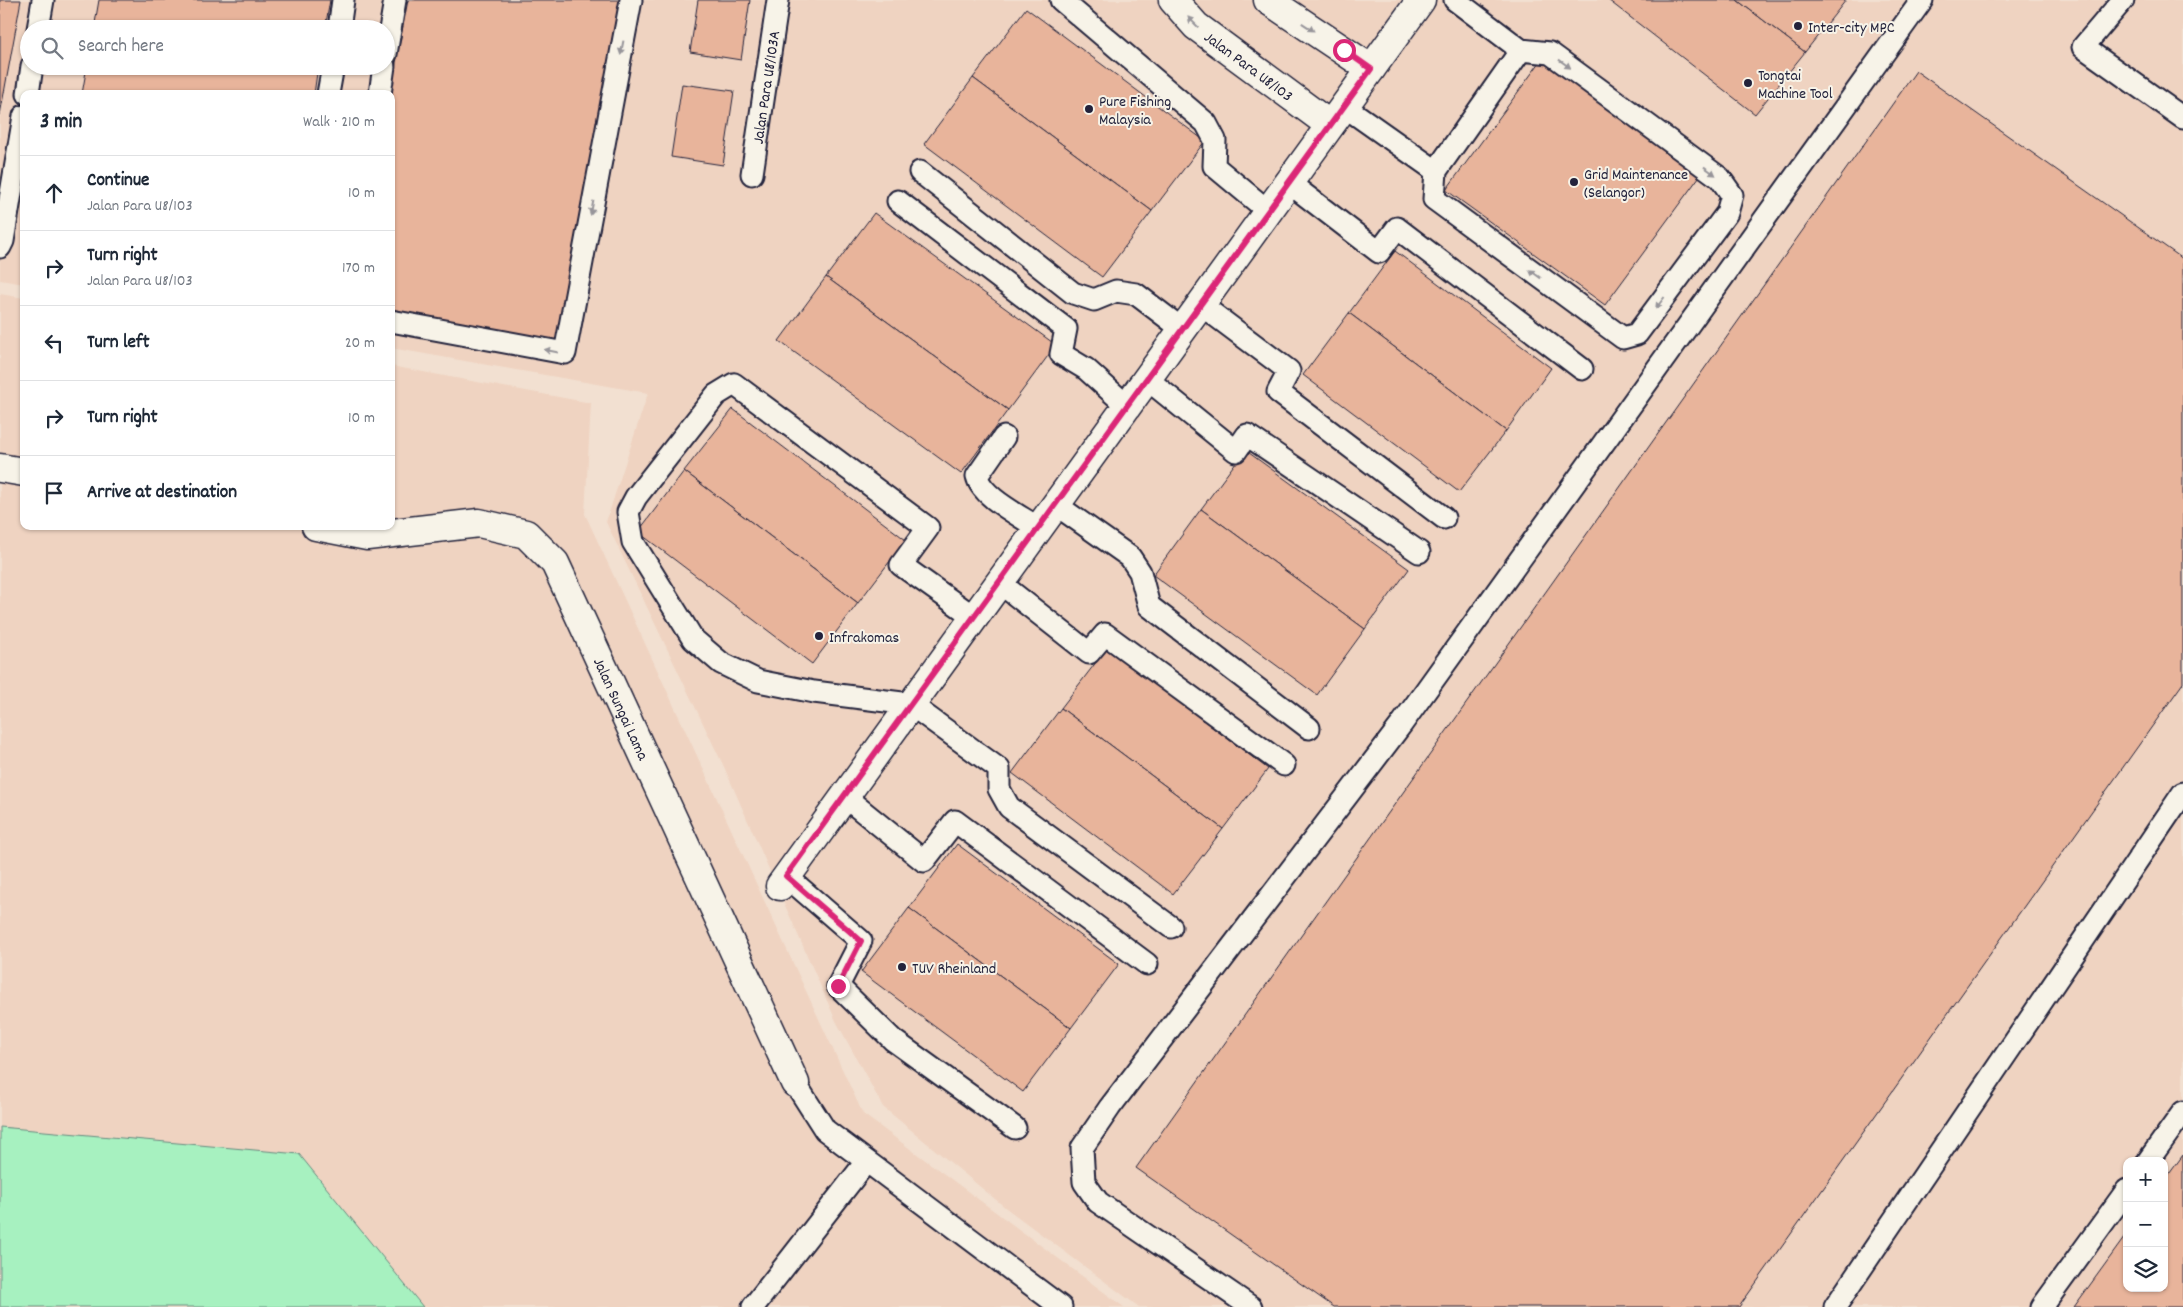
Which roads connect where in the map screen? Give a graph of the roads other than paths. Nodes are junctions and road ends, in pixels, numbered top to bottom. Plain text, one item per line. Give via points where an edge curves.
1 (43, 0) edge
2 (343, 0) edge
3 (395, 0) edge
4 (631, 0) edge
5 (778, 0) edge
6 (1062, 0) edge
7 (1173, 0) edge
8 (1268, 0) edge
9 (1421, 0) edge
10 (1455, 0) edge
11 (1922, 0) edge
12 (2123, 0) edge
13 (40, 20) edge
14 (340, 20) edge
15 (392, 20) edge
16 (1521, 50) junction
17 (1371, 69) junction
18 (31, 75) edge
19 (331, 75) edge
20 (383, 75) edge
21 (29, 90) edge
22 (329, 90) edge
23 (381, 90) edge
24 (1337, 115) junction
25 (2183, 118) edge
26 (20, 138) edge
27 (1436, 171) junction
28 (920, 172) dead end
29 (752, 174) dead end
30 (1288, 182) junction
31 (898, 201) dead end
32 (1268, 211) junction
33 (0, 247) edge
34 (1200, 304) junction
35 (395, 322) edge
36 (1182, 329) junction
37 (1582, 369) dead end
38 (1146, 379) junction
39 (1127, 406) junction
40 (1004, 437) dead end
41 (0, 468) edge
42 (20, 471) edge
43 (1055, 504) junction
44 (1444, 518) dead end
45 (1038, 528) junction
46 (336, 530) edge
47 (1419, 552) dead end
48 (1000, 583) junction
49 (974, 617) junction
50 (910, 704) junction
51 (1309, 728) dead end
52 (1284, 765) dead end
53 (2183, 793) edge
54 (845, 797) junction
55 (783, 881) joint
56 (1171, 927) dead end
57 (1147, 964) dead end
58 (796, 1083) joint
59 (2183, 1112) edge
60 (1015, 1128) dead end
61 (2151, 1157) edge
62 (866, 1162) junction
63 (2123, 1196) edge
64 (753, 1307) edge
65 (1061, 1307) edge
66 (1251, 1307) edge
67 (1835, 1307) edge
68 (2042, 1307) edge

1 - 13 lane
2 - 14 lane
3 - 15 lane
4 -> 35 lane via 565,353
5 - 29 lane, Jalan Para U8/103A
6 - 32 lane via 1206,123 1215,140 1214,166
24 -> 7 street, Jalan Para U8/103 via 1196,26
8 -> 17 street
9 - 17 street
10 - 16 lane
11 - 66 lane via 1401,725 1082,1148 1084,1182 1098,1202
12 - 25 lane via 2083,47
16 - 27 lane
16 -> 27 lane via 1550,53 1720,178 1732,195 1727,213 1637,334 1623,338 1434,199
17 - 24 street
18 - 21 lane
19 - 22 lane
20 - 23 lane
24 - 27 lane
24 - 30 street
26 - 33 lane
28 - 36 lane via 1073,292 1094,300 1116,292 1136,294
30 - 32 street
30 - 37 lane via 1379,252 1397,228
31 - 39 lane via 1066,329 1061,354 1086,369
32 - 34 street
34 - 36 street
34 - 44 lane via 1289,371 1278,392
36 - 38 street
38 - 39 street
38 - 47 lane via 1236,452 1247,435
39 - 43 street
40 - 45 lane via 977,476 979,485
41 - 42 street
43 - 45 street
43 - 51 lane via 1130,557 1140,572 1148,606
45 - 48 street
46 - 58 street, Jalan Sungai Lama via 367,536 479,523 526,534 555,564
48 - 49 street
48 - 52 lane via 1089,653 1105,634
49 - 50 street
49 - 50 lane via 901,565 928,528 734,384 716,395 636,497 628,512 633,542 692,639 721,663 758,681
50 - 54 street
50 - 56 lane via 999,769 1000,789 1009,807
53 - 67 lane
54 - 55 street
54 - 57 lane via 924,861 955,820
55 - 60 lane via 861,941 838,986 893,1040
58 - 62 lane via 824,1130
59 - 61 lane
62 - 64 lane
62 - 65 lane
63 - 68 lane

